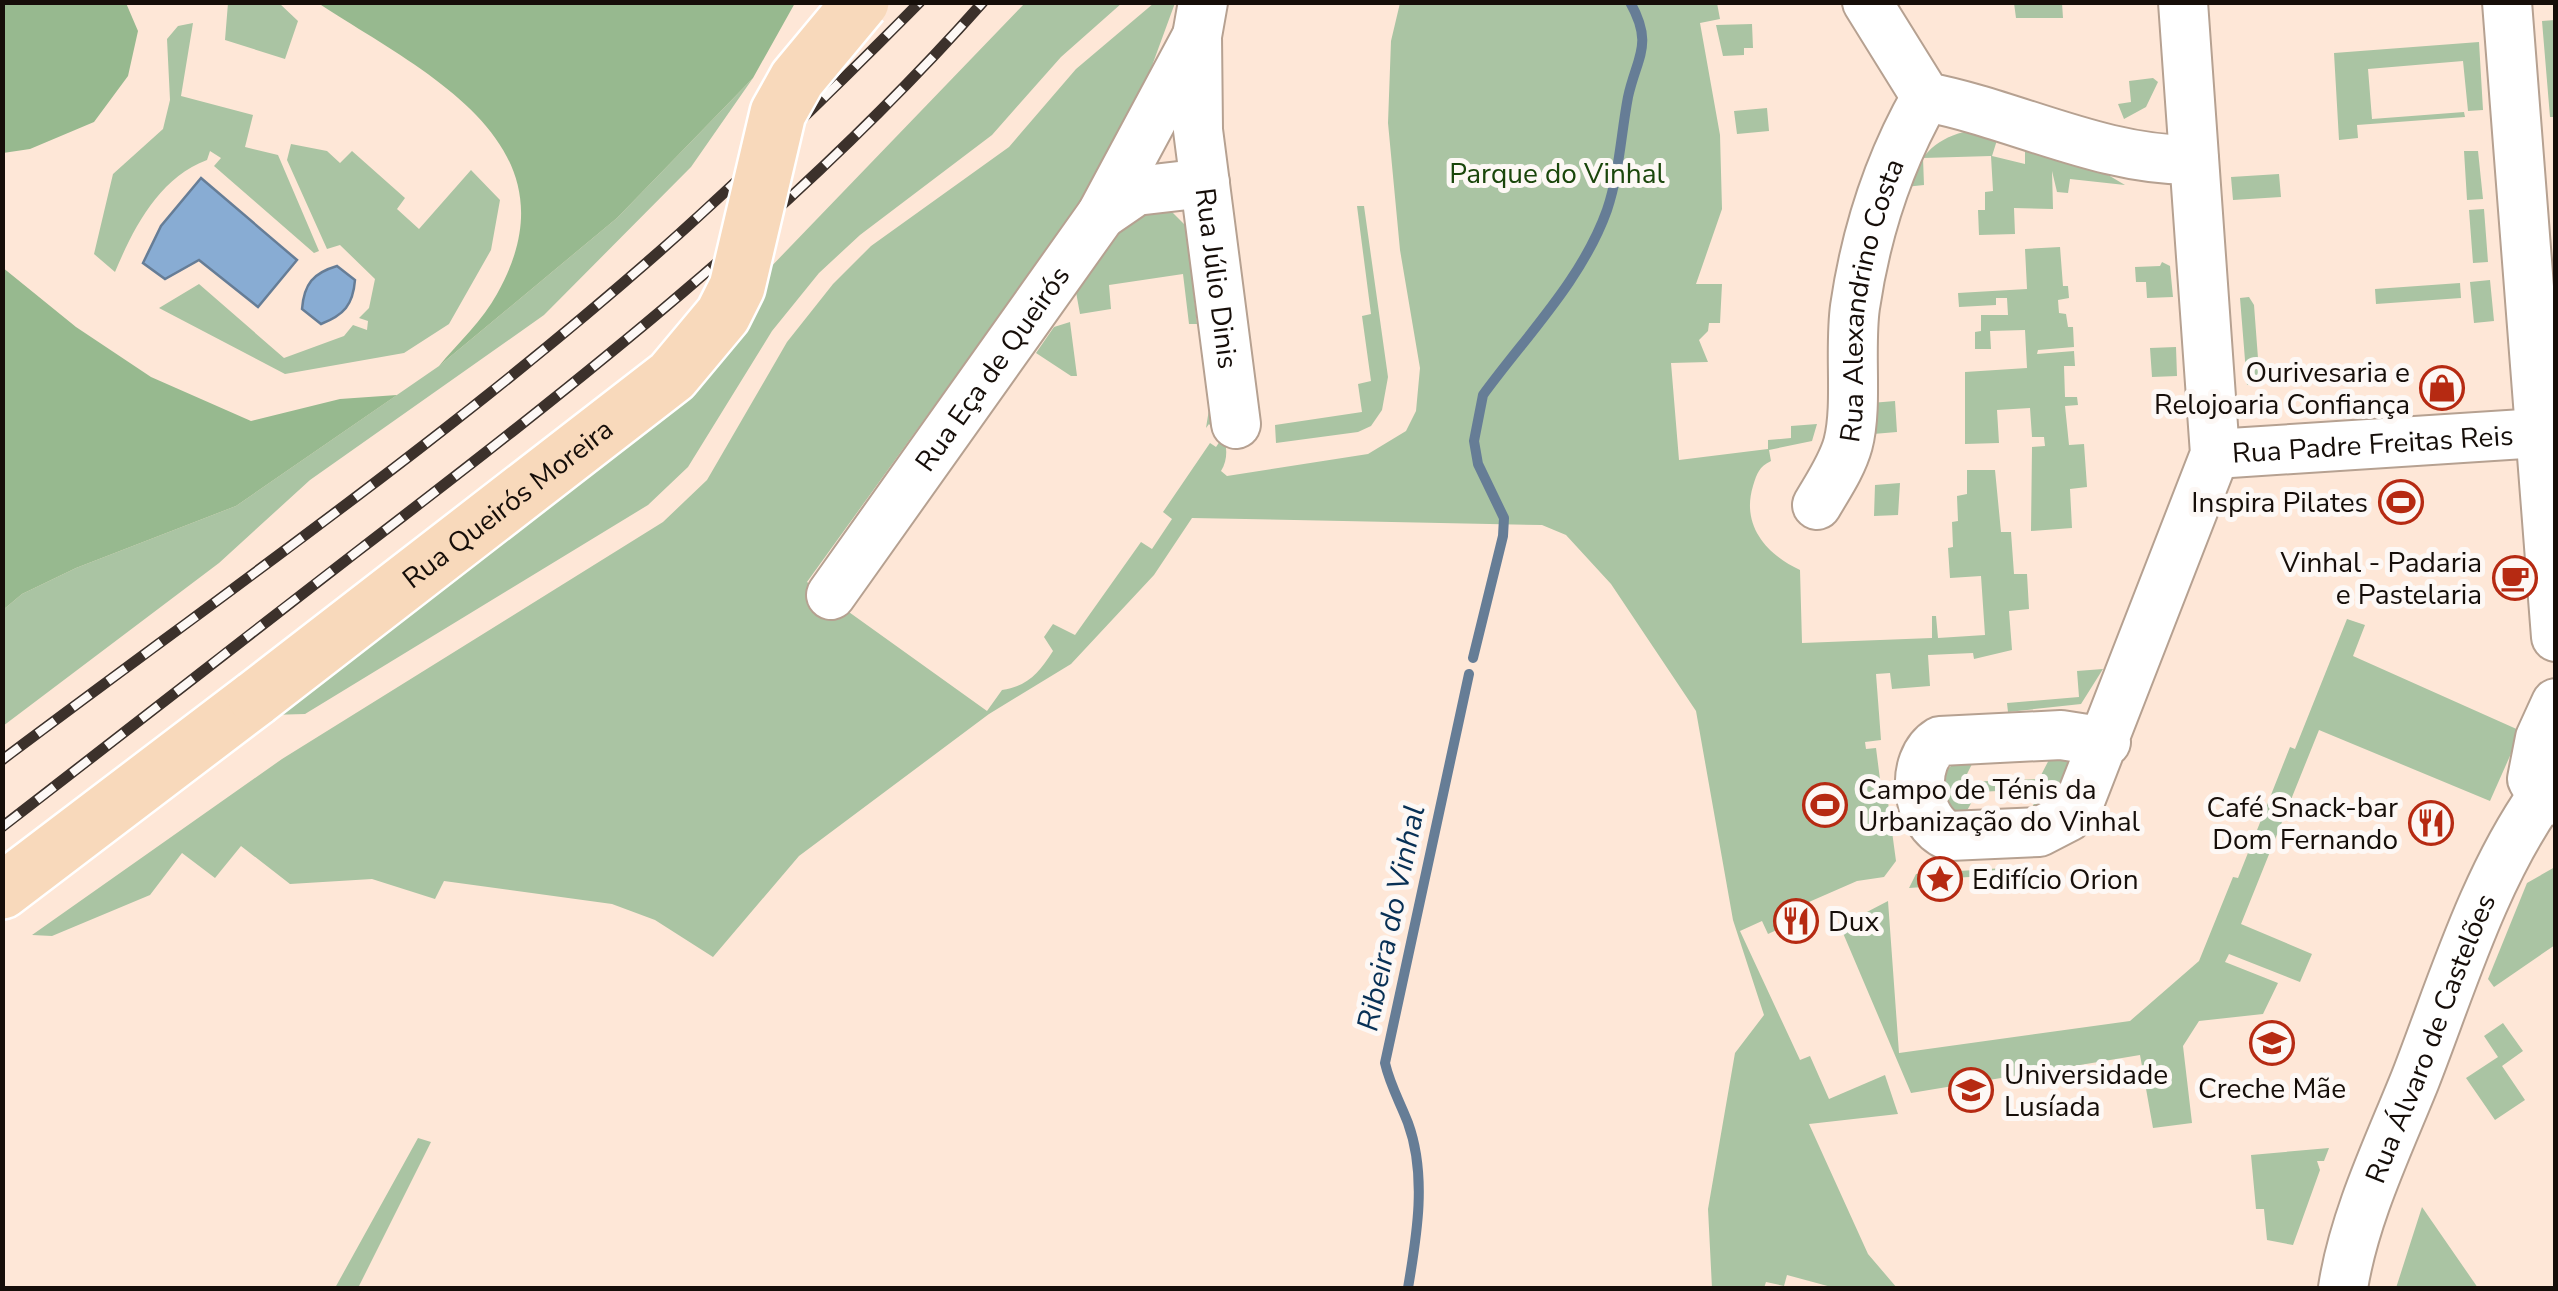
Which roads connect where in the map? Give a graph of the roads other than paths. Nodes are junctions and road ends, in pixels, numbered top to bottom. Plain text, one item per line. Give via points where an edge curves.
1 (861, 2) edge
2 (1867, 2) edge
3 (2183, 2) edge
4 (2507, 2) edge
5 (1200, 19) edge
6 (1926, 98) junction
7 (1198, 130) junction
8 (1144, 135) junction
9 (2194, 160) junction
10 (1204, 182) junction
11 (1102, 215) junction
12 (1236, 424) dead end
13 (2539, 433) junction
14 (2215, 454) junction
15 (1816, 506) dead end
16 (831, 595) dead end
17 (2556, 637) edge
18 (2556, 702) edge
19 (2106, 742) dead end
20 (2549, 799) edge
21 (2, 891) edge
22 (2344, 1288) edge

1 - 21 main road, Rua Queirós Moreira, bridge via 796,79 778,114 737,287 700,348
2 - 6 street
3 - 9 street
4 - 13 street
5 - 7 street, Rua Eça de Queirós
5 - 8 street, Rua Eça de Queirós
6 - 9 street via 2147,158
6 - 15 street, Rua Alexandrino Costa via 1880,196 1854,322 1849,440
7 - 8 street
7 - 10 street, Rua Eça de Queirós
8 - 11 street, Rua Eça de Queirós
9 - 14 street
10 - 11 street, Rua Júlio Dinis via 1136,191
10 - 12 street, Rua Júlio Dinis
11 - 16 street, Rua Eça de Queirós
13 - 14 street, Rua Padre Freitas Reis
13 - 17 street
14 - 19 street, Rua Padre Freitas Reis
18 - 20 street via 2533,762 2532,779
20 - 22 street, Rua Álvaro de Castelões via 2505,859 2472,932 2362,1217

